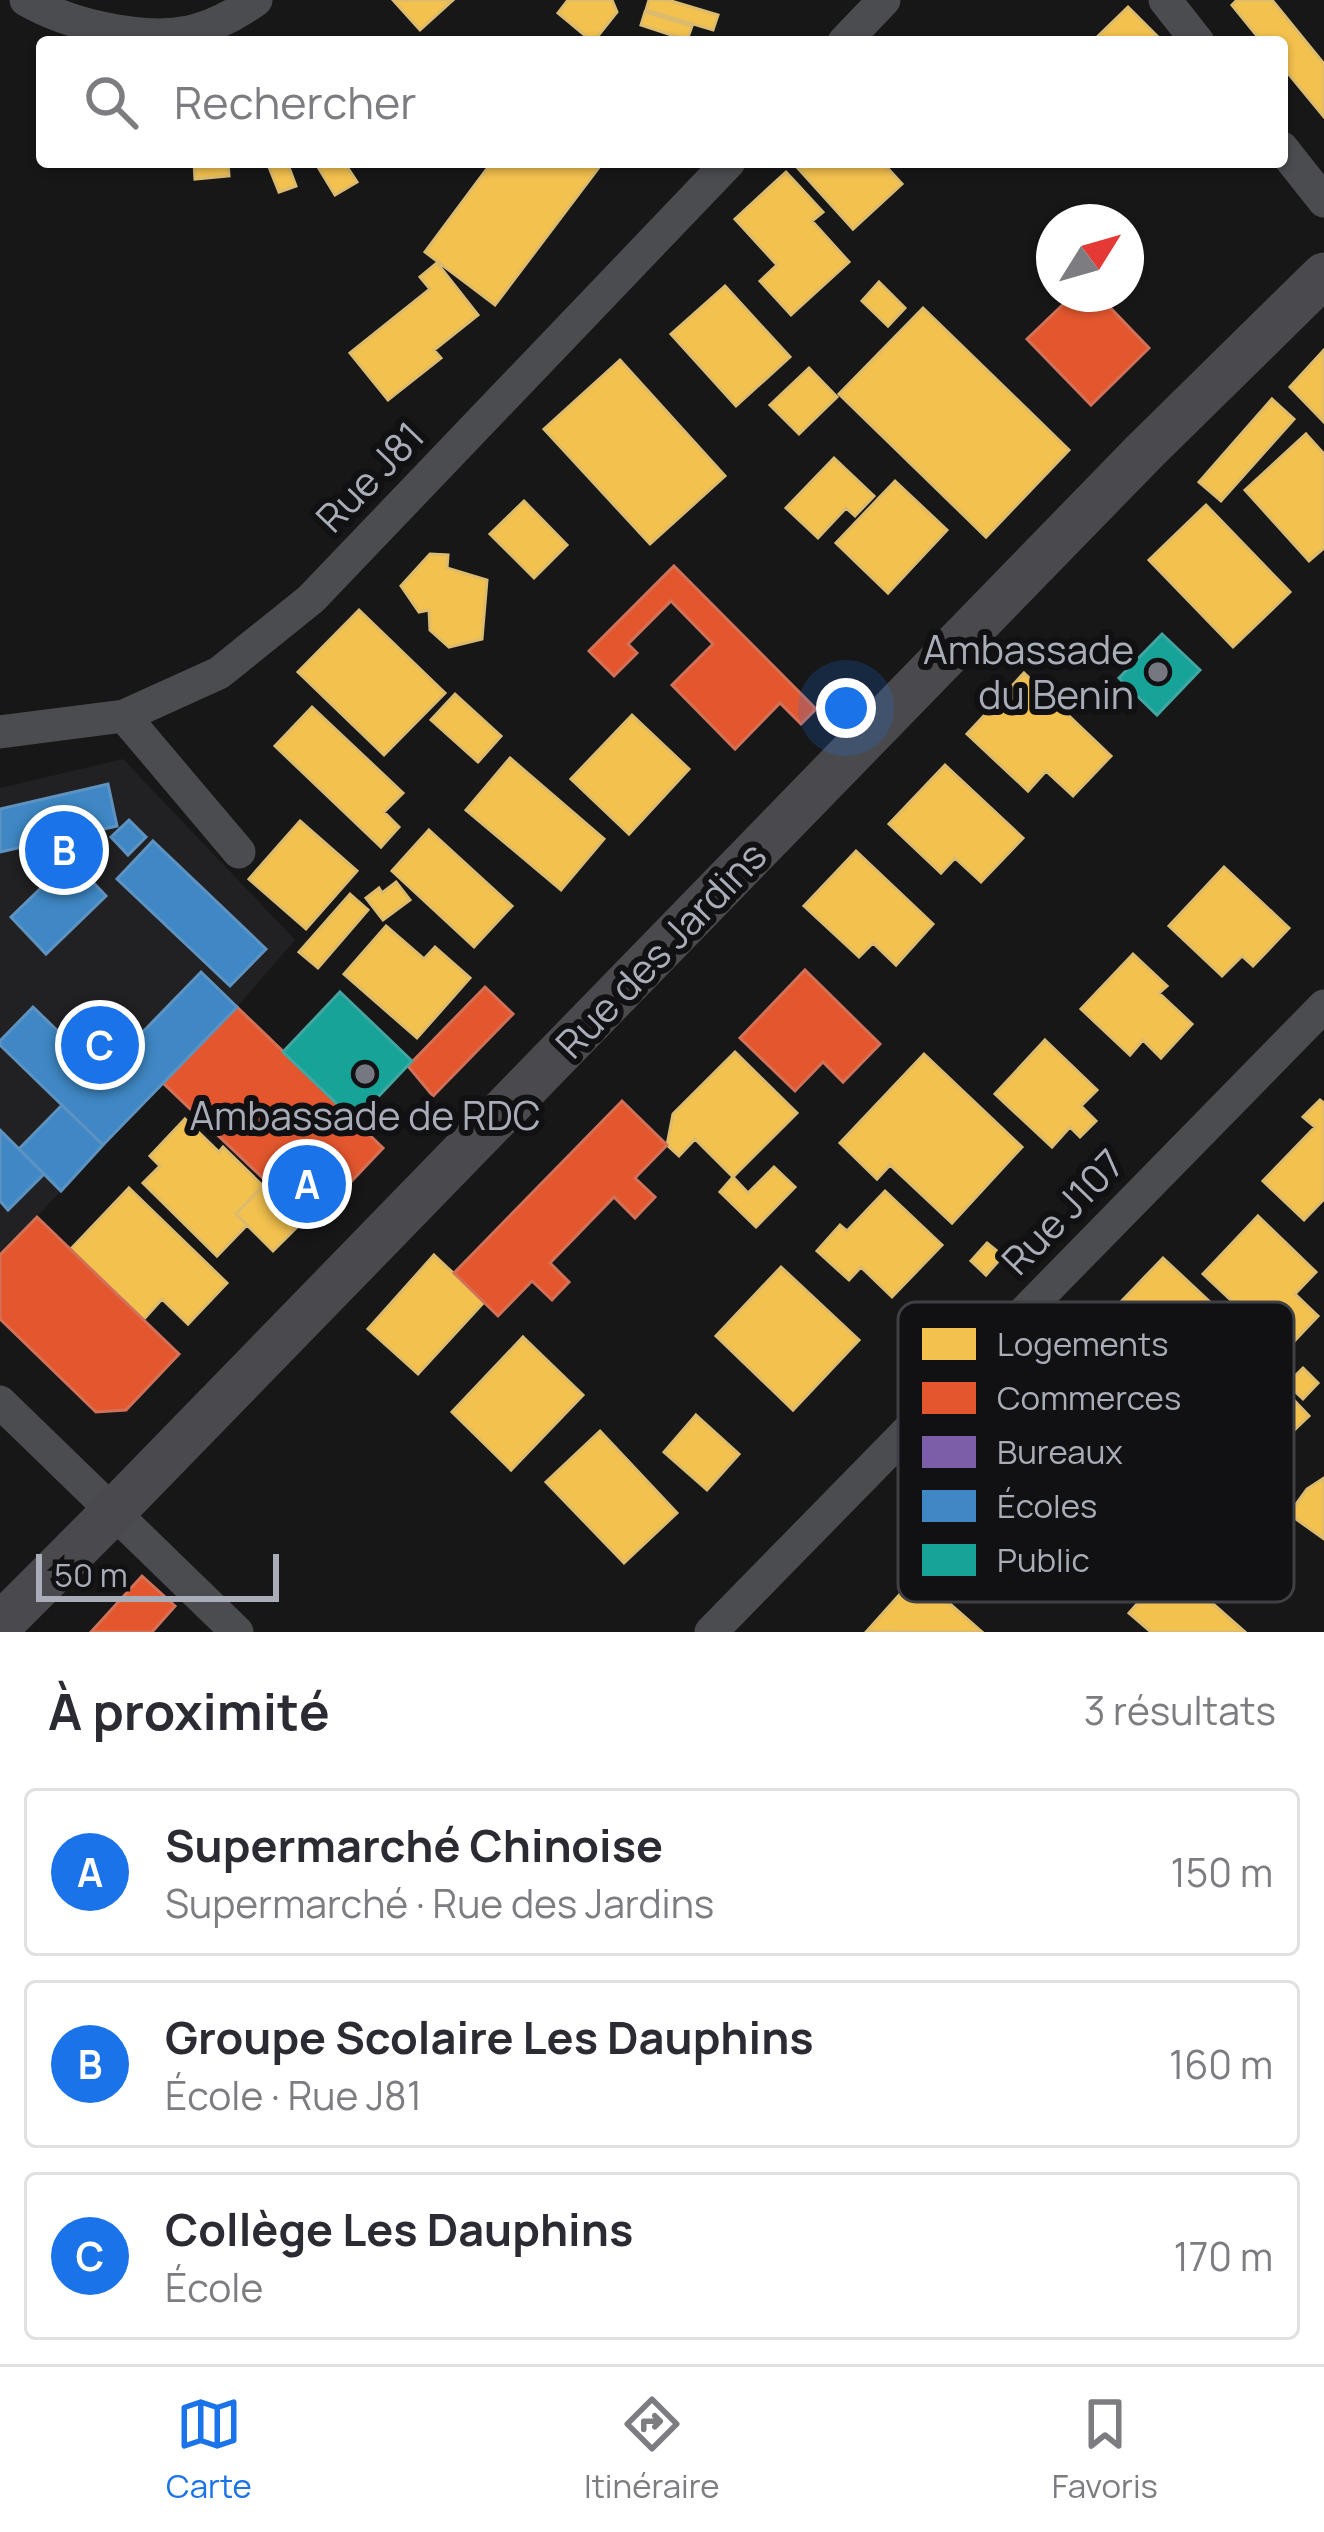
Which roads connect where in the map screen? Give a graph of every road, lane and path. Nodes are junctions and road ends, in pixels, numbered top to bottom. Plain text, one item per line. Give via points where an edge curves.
1 (26, 0) edge
2 (256, 0) edge
3 (884, 0) edge
4 (1165, 0) edge
5 (850, 36) edge
6 (1193, 36) edge
7 (1288, 156) edge
8 (723, 168) edge
9 (1324, 201) edge
10 (1324, 275) edge
11 (124, 716) junction
12 (0, 732) edge
13 (239, 852) dead end
14 (1324, 1006) edge
15 (1034, 1302) edge
16 (0, 1402) edge
17 (898, 1441) edge
18 (113, 1512) junction
19 (0, 1625) edge
20 (237, 1632) edge
21 (711, 1632) edge

1 - 2 street via 54,16 135,34 186,32
3 - 5 street
4 - 6 street
7 - 9 street
8 - 11 street, Rue J81 via 311,599 219,673
10 - 18 main road, Rue des Jardins
11 - 12 street, Rue J81
11 - 13 street
14 - 15 street, Rue J107
16 - 18 street
17 - 21 street, Rue J107
18 - 19 main road, Rue des Jardins
18 - 20 street

